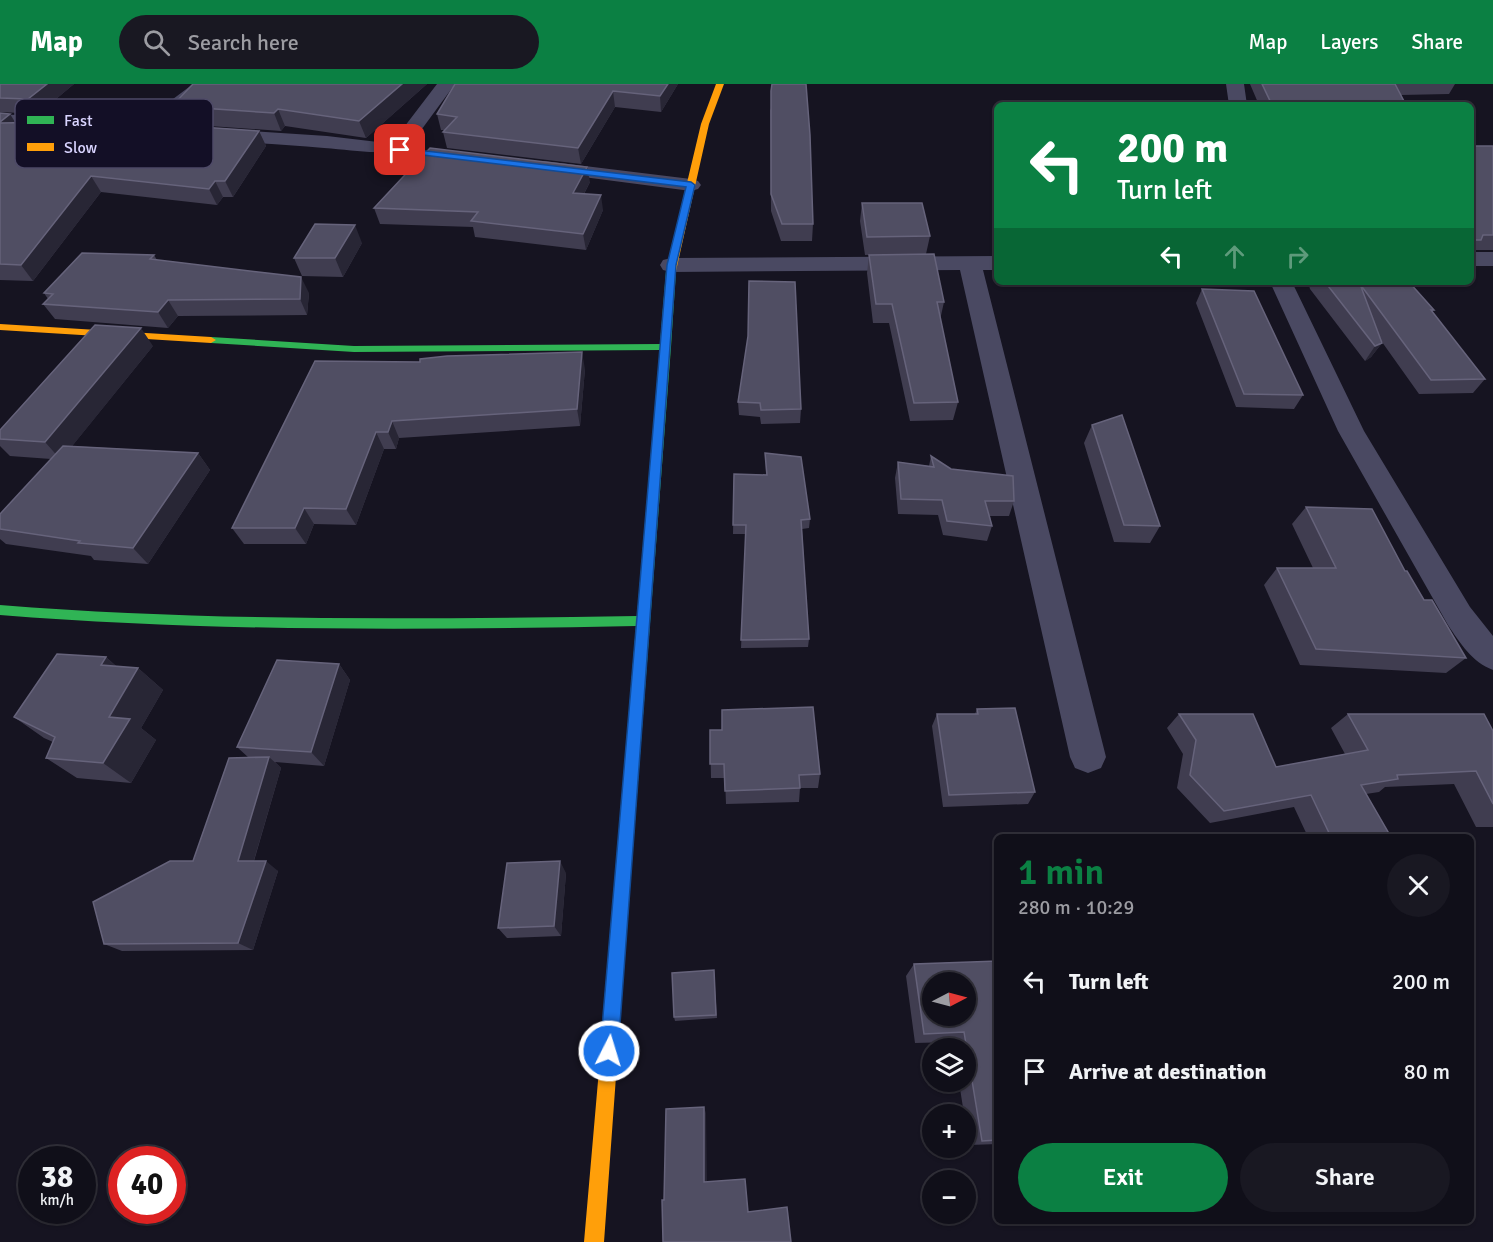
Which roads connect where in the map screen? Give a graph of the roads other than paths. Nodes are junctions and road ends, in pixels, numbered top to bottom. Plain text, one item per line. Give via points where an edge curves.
1 (204, 84) edge
2 (446, 84) edge
3 (720, 84) edge
4 (1235, 84) edge
5 (184, 99) edge
6 (1239, 102) edge
7 (0, 120) edge
8 (15, 121) edge
9 (213, 135) edge
10 (378, 148) junction
11 (413, 152) dead end
12 (529, 166) edge
13 (691, 185) junction
14 (1474, 259) edge
15 (1493, 259) edge
16 (984, 263) edge
17 (671, 265) junction
18 (1282, 285) edge
19 (0, 327) edge
20 (666, 347) junction
21 (0, 610) edge
22 (643, 621) junction
23 (1493, 656) edge
24 (1088, 757) dead end
25 (594, 1242) edge

1 - 5 street
2 - 10 street via 401,144
3 - 13 street via 705,124
4 - 6 street
7 - 8 street
9 - 10 street
10 - 11 street
12 - 13 street
13 - 17 street
14 - 15 street
16 - 17 street
16 - 24 street
17 - 20 street
18 - 23 street via 1352,431 1459,616
19 - 20 street via 354,349
20 - 22 street
21 - 22 street via 75,619 245,626
22 - 25 street

